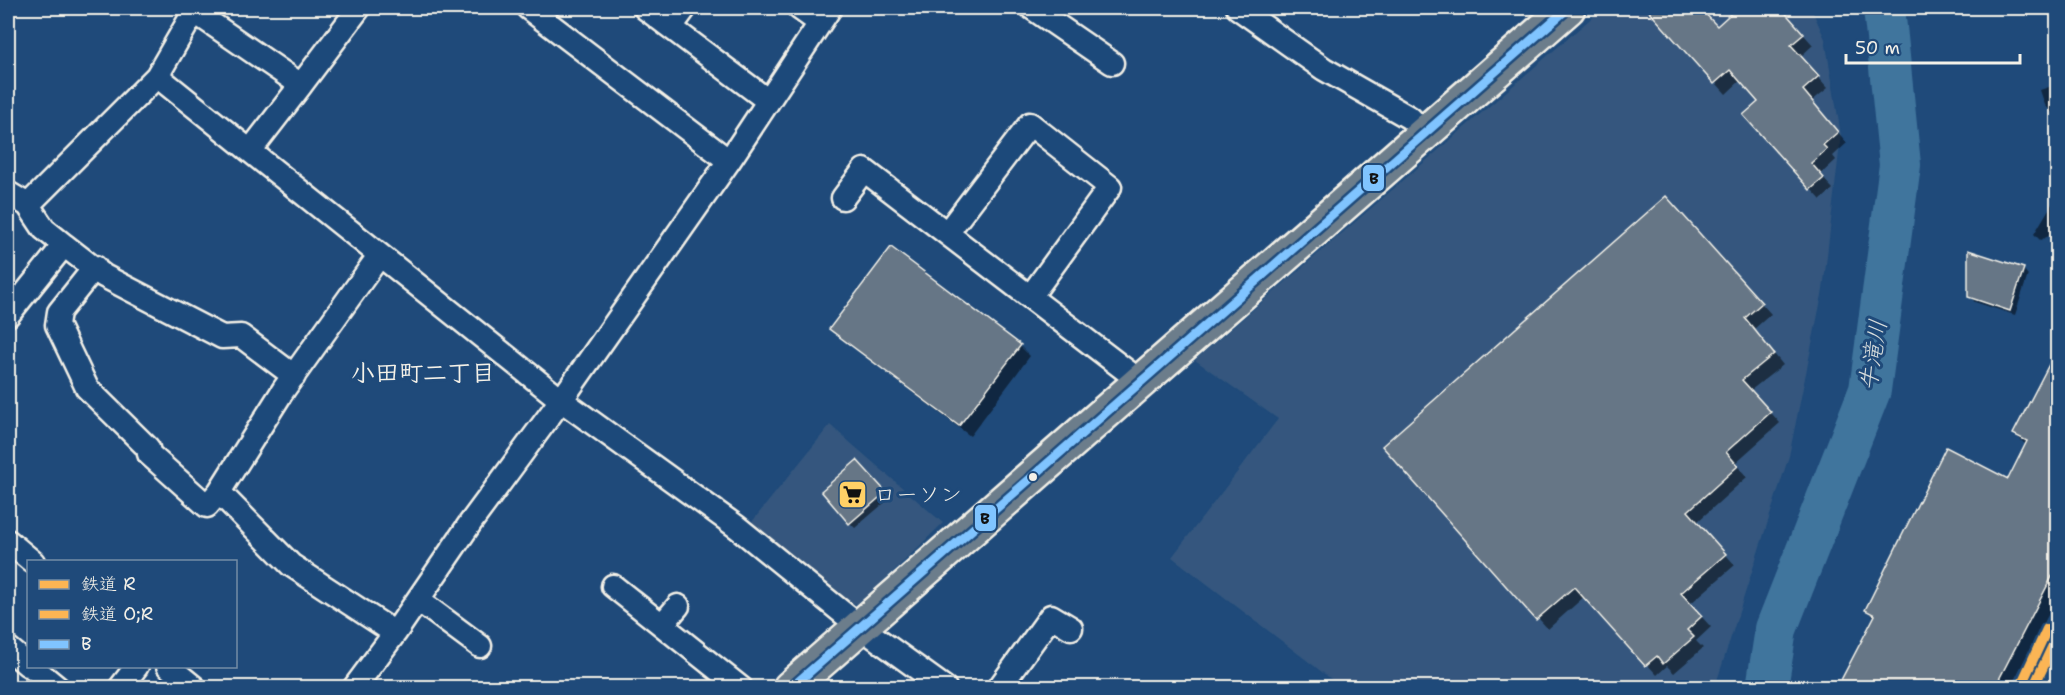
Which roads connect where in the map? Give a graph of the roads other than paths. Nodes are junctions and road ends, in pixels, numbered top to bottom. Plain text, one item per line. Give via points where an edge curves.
1 (359, 8) edge
2 (528, 8) edge
3 (645, 8) edge
4 (685, 8) edge
5 (799, 8) edge
6 (1032, 8) edge
7 (1238, 8) edge
8 (1568, 8) edge
9 (192, 10) edge
10 (825, 15) edge
11 (671, 27) junction
12 (1112, 63) dead end
13 (157, 76) junction
14 (301, 84) junction
15 (767, 100) junction
16 (1424, 133) junction
17 (250, 151) junction
18 (729, 160) junction
19 (8, 193) edge
20 (843, 198) dead end
21 (28, 205) junction
22 (947, 233) junction
23 (64, 245) junction
24 (379, 256) junction
25 (95, 267) junction
26 (1030, 297) junction
27 (8, 315) edge
28 (294, 376) junction
29 (1139, 383) junction
30 (561, 400) junction
31 (219, 492) junction
32 (8, 541) edge
33 (32, 560) edge
34 (613, 586) dead end
35 (418, 600) junction
36 (678, 606) dead end
37 (662, 625) junction
38 (859, 626) junction
39 (1071, 628) dead end
40 (395, 633) junction
41 (480, 646) dead end
42 (32, 668) edge
43 (135, 668) edge
44 (171, 668) edge
45 (58, 687) edge
46 (120, 687) edge
47 (195, 687) edge
48 (354, 687) edge
49 (741, 687) edge
50 (790, 687) edge
51 (945, 687) edge
52 (999, 687) edge

1 - 14 street
2 - 18 street
3 - 11 street
4 - 11 street
5 - 10 street
6 - 12 street
7 - 16 street via 1319,77 1410,118
8 - 16 main road
9 - 13 street
9 - 14 street
10 - 15 street
11 - 15 street
13 - 17 street
13 - 21 street
14 - 17 street
15 - 18 street
16 - 29 main road
17 - 24 street
18 - 30 street
19 - 21 street
20 - 22 street via 864,170
21 - 23 street via 44,229
22 - 26 street
22 - 26 street via 1030,124 1110,187
23 - 25 street
23 - 27 street
24 - 28 street
24 - 30 street
25 - 28 street via 104,276 222,337 241,336
25 - 31 street via 59,312 57,325 87,388 148,448 149,454 207,506
26 - 29 street
28 - 31 street
29 - 38 main road
30 - 35 street
30 - 38 street via 737,527
31 - 40 street via 291,566
32 - 33 street
34 - 37 street
35 - 40 street
35 - 41 street
36 - 37 street
37 - 49 street
38 - 50 main road
38 - 51 street
39 - 52 street via 1051,616
40 - 48 street
42 - 45 street
43 - 46 street
44 - 47 street

